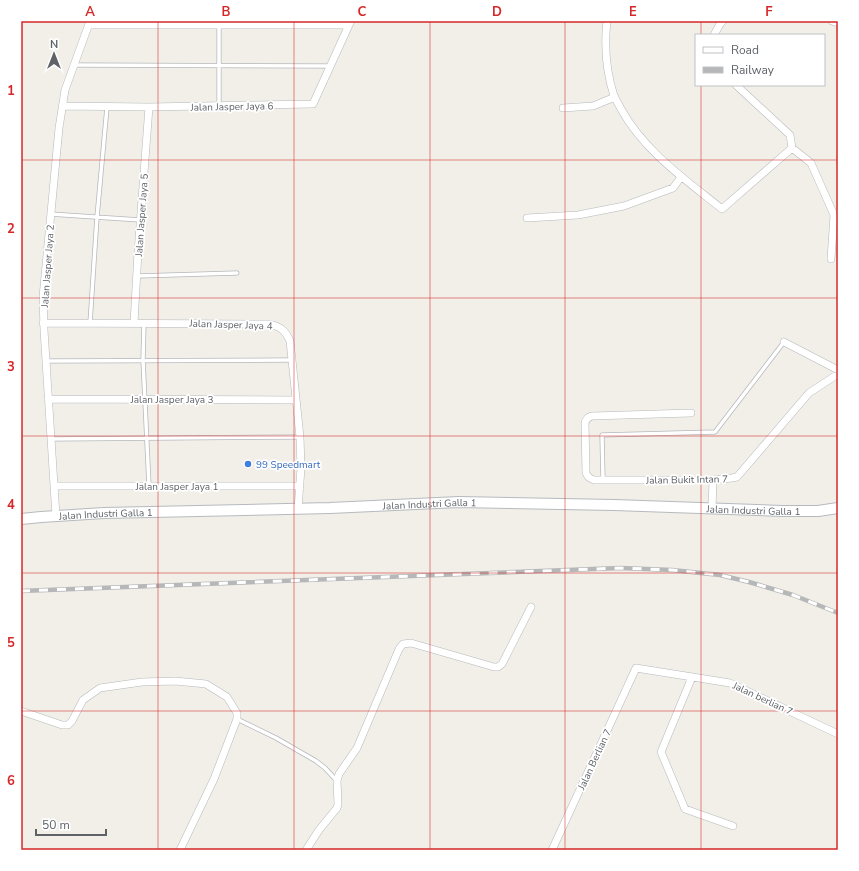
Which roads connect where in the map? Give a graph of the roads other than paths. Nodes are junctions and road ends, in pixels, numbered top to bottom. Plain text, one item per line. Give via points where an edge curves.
1 (607, 21) edge
2 (723, 21) edge
3 (832, 21) edge
4 (90, 23) edge
5 (219, 23) edge
6 (350, 23) edge
7 (838, 23) edge
8 (715, 34) edge
9 (74, 65) junction
10 (218, 66) junction
11 (330, 66) junction
12 (737, 86) edge
13 (615, 97) junction
14 (62, 106) junction
15 (219, 106) junction
16 (107, 107) junction
17 (148, 107) junction
18 (563, 108) dead end
19 (792, 148) junction
20 (681, 177) junction
21 (50, 214) junction
22 (97, 217) junction
23 (527, 218) dead end
24 (140, 220) junction
25 (831, 259) dead end
26 (237, 273) dead end
27 (137, 276) junction
28 (44, 323) junction
29 (90, 323) junction
30 (134, 323) junction
31 (144, 323) junction
32 (784, 342) joint
33 (46, 360) junction
34 (143, 360) junction
35 (291, 360) junction
36 (838, 370) edge
37 (838, 374) edge
38 (48, 399) junction
39 (146, 399) junction
40 (296, 400) junction
41 (692, 414) dead end
42 (300, 436) junction
43 (147, 438) junction
44 (51, 439) junction
45 (603, 480) junction
46 (713, 480) junction
47 (54, 486) junction
48 (148, 486) junction
49 (300, 486) junction
50 (838, 508) edge
51 (298, 509) junction
52 (712, 509) junction
53 (56, 516) junction
54 (21, 519) edge
55 (530, 607) dead end
56 (636, 668) joint
57 (692, 677) junction
58 (21, 711) edge
59 (237, 719) junction
60 (838, 734) edge
61 (337, 781) junction
62 (733, 826) dead end
63 (180, 850) edge
64 (306, 850) edge
65 (552, 850) edge

1 - 13 street via 606,67
2 - 8 street
3 - 7 street
4 - 5 street
4 - 9 street, Jalan Jasper Jaya 2
5 - 6 street
5 - 10 lane
6 - 11 street, Jalan Jasper Jaya 6
9 - 10 lane
9 - 14 street, Jalan Jasper Jaya 2
10 - 11 lane
10 - 15 lane
11 - 15 street, Jalan Jasper Jaya 6 via 313,104
12 - 19 street via 790,135
13 - 18 street via 593,106
13 - 20 street via 628,122 649,147
14 - 16 street, Jalan Jasper Jaya 6
14 - 21 street, Jalan Jasper Jaya 2
15 - 17 street, Jalan Jasper Jaya 6
16 - 17 street, Jalan Jasper Jaya 6
16 - 22 lane
17 - 24 street, Jalan Jasper Jaya 5
19 - 20 street via 722,209
19 - 25 street via 811,163 834,216
20 - 23 street via 673,188 624,206 578,214
21 - 22 lane
21 - 28 street, Jalan Jasper Jaya 2 via 43,297
22 - 24 lane
22 - 29 lane
24 - 27 street, Jalan Jasper Jaya 5
26 - 27 lane
27 - 30 street, Jalan Jasper Jaya 5
28 - 29 street, Jalan Jasper Jaya 4
28 - 33 street, Jalan Jasper Jaya 2
29 - 30 street, Jalan Jasper Jaya 4
30 - 31 street, Jalan Jasper Jaya 4
31 - 34 lane
31 - 35 street, Jalan Jasper Jaya 4 via 277,326 290,341
32 - 36 street
32 - 45 lane via 715,432 602,435
33 - 34 lane
33 - 38 street, Jalan Jasper Jaya 2
34 - 35 lane
34 - 39 lane
35 - 40 street, Jalan Jasper Jaya 4
37 - 46 street, Jalan Bukit Intan 7 via 809,393 737,477
38 - 39 street, Jalan Jasper Jaya 3
38 - 44 street, Jalan Jasper Jaya 2
39 - 40 street, Jalan Jasper Jaya 3
39 - 43 lane
40 - 42 street, Jalan Jasper Jaya 4
41 - 45 street, Jalan Bukit Intan 7 via 589,417 586,420 586,473 594,480
42 - 43 lane
42 - 49 street, Jalan Jasper Jaya 4
43 - 44 lane
43 - 48 lane
44 - 47 street, Jalan Jasper Jaya 2
45 - 46 street, Jalan Bukit Intan 7
46 - 52 street
47 - 48 street, Jalan Jasper Jaya 1
47 - 53 street, Jalan Jasper Jaya 2
48 - 49 street, Jalan Jasper Jaya 1
49 - 51 street, Jalan Jasper Jaya 4
50 - 52 main road, Jalan Industri Galla 1 via 818,511
51 - 52 main road, Jalan Industri Galla 1 via 459,502
51 - 53 main road, Jalan Industri Galla 1
53 - 54 main road, Jalan Industri Galla 1
55 - 61 street via 502,664 498,666 412,644 403,644 398,649 356,748
56 - 57 street, Jalan berlian 7
56 - 65 street, Jalan Berlian 7
57 - 60 street, Jalan berlian 7 via 730,683
57 - 62 street via 661,752 685,809
58 - 59 street via 68,725 83,700 100,688 142,682 176,681 206,684 227,697 237,713
59 - 61 lane via 316,760
59 - 63 street via 214,779
61 - 64 street via 337,808

